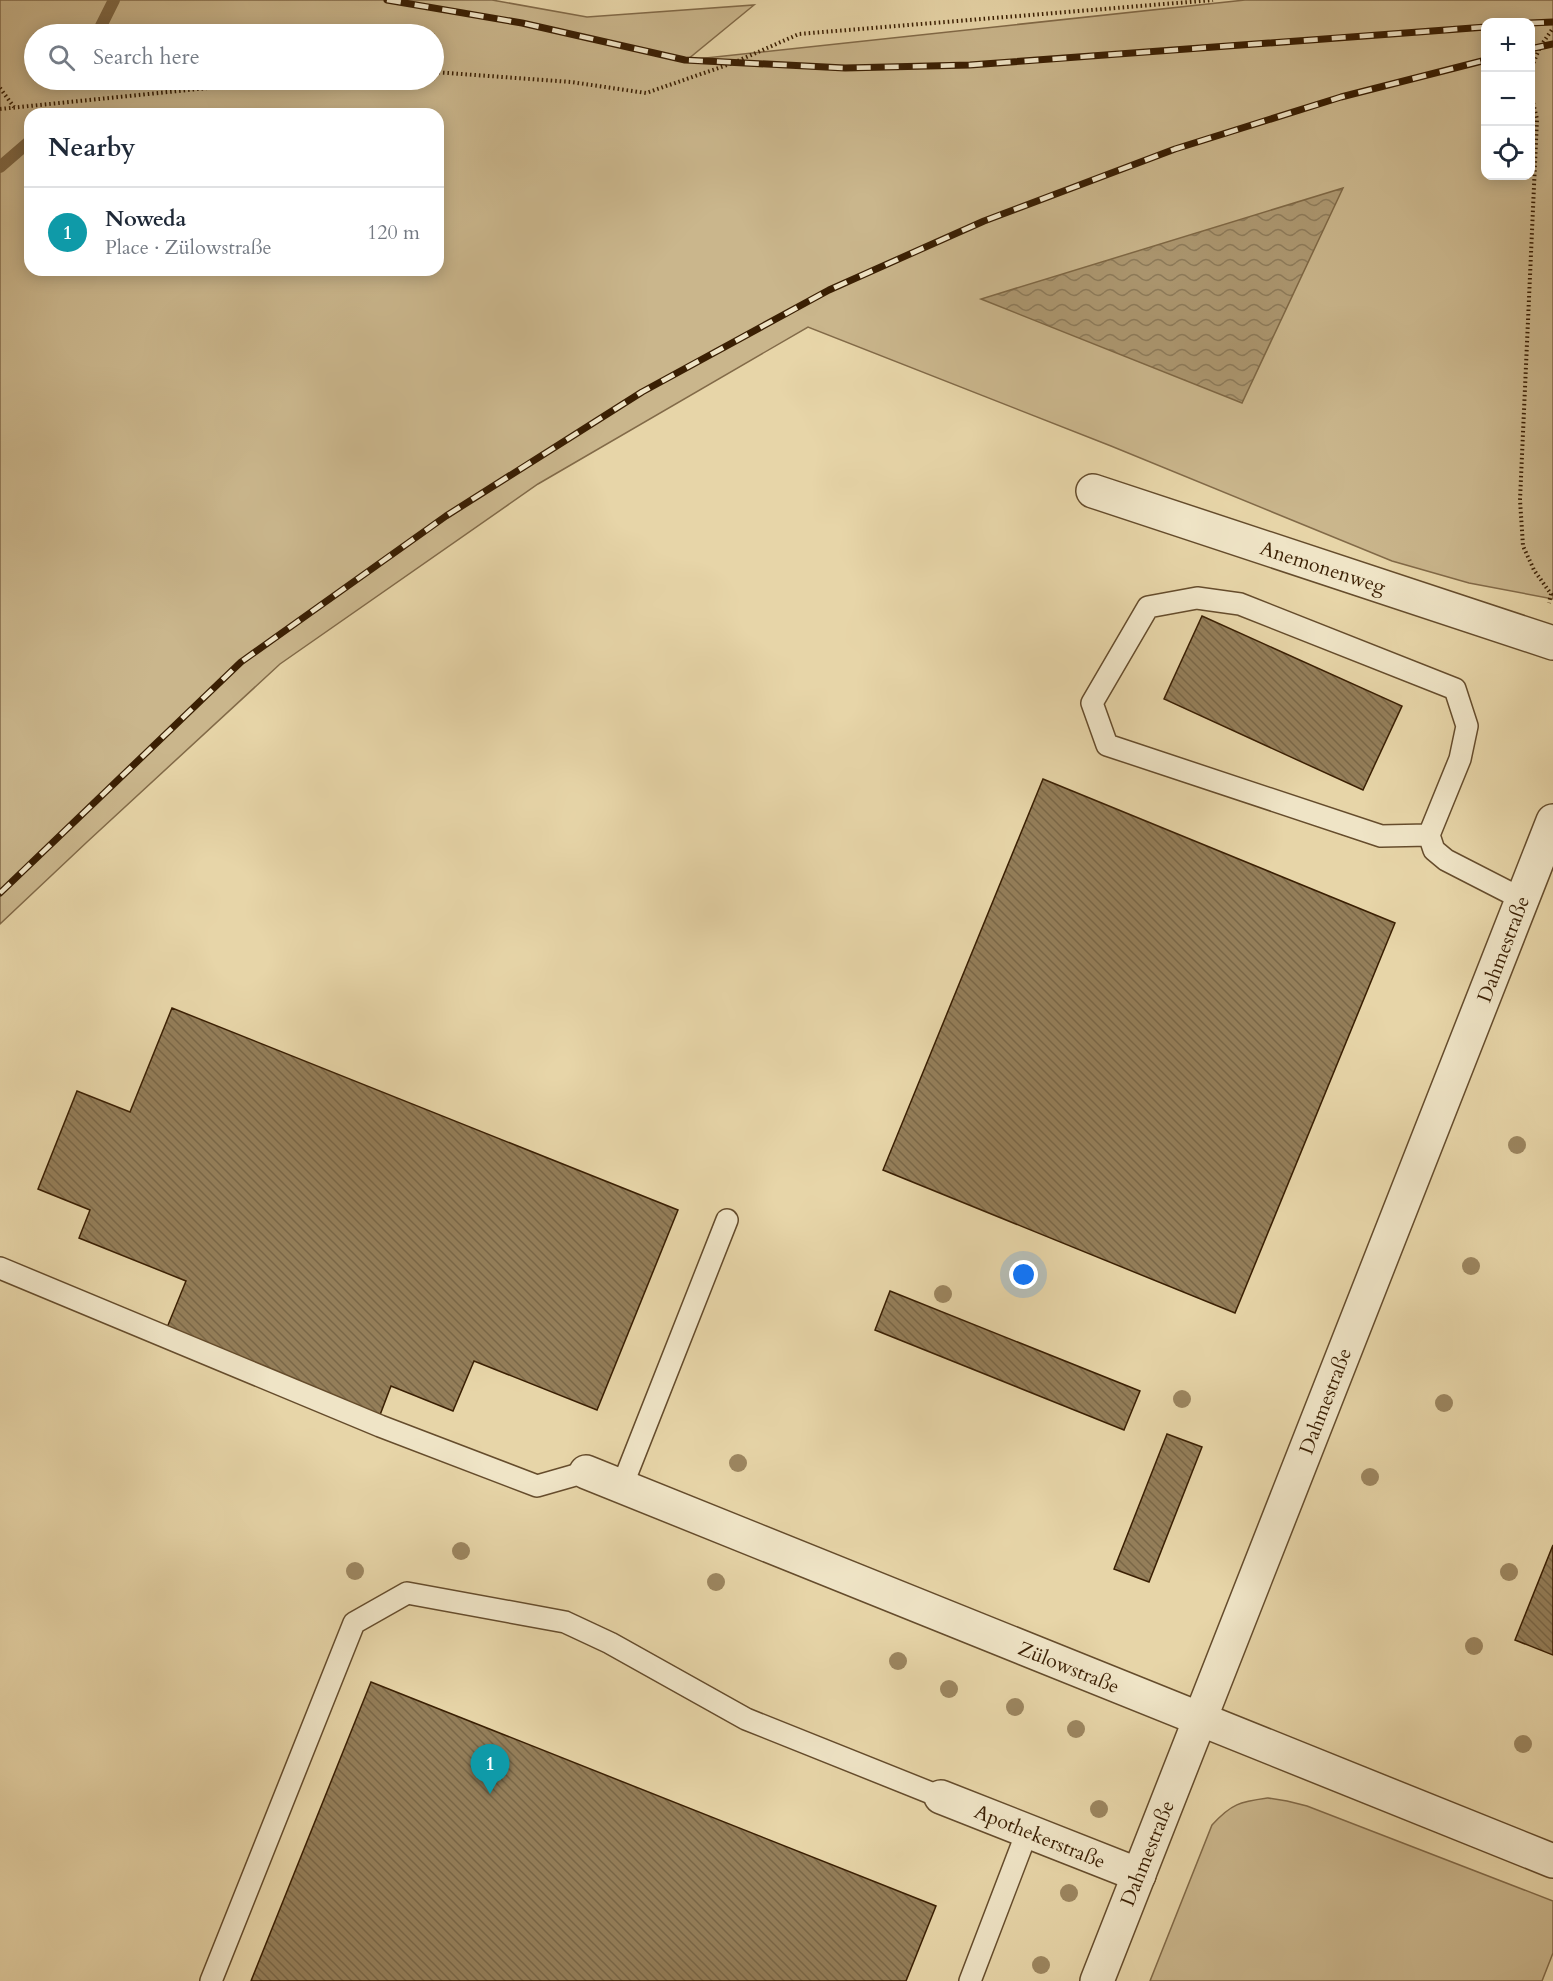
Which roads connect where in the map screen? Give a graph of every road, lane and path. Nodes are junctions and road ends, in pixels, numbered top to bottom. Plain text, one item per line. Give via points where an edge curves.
1 (1213, 0) edge
2 (1553, 28) edge
3 (1535, 59) edge
4 (444, 73) edge
5 (0, 88) edge
6 (190, 90) edge
7 (15, 108) junction
8 (0, 109) edge
9 (1535, 111) edge
10 (1093, 492) dead end
11 (1548, 641) edge
12 (1553, 821) edge
13 (1429, 835) junction
14 (1522, 899) junction
15 (727, 1220) dead end
16 (0, 1268) edge
17 (586, 1472) joint
18 (622, 1486) junction
19 (1200, 1720) junction
20 (941, 1797) joint
21 (1027, 1832) junction
22 (1553, 1861) edge
23 (1138, 1875) junction
24 (211, 1981) edge
25 (970, 1981) edge
26 (1096, 1981) edge

1 - 4 path via 799,34 733,63 646,93 571,82
2 - 3 path
5 - 7 path
6 - 7 path
7 - 8 path
9 - 11 path via 1520,500 1523,546 1551,594
10 - 11 street, Anemonenweg
12 - 14 street, Dahmestraße
13 - 13 lane via 1460,759 1467,726 1455,689 1251,608 1197,598 1148,607 1092,703 1107,745 1381,836
13 - 14 lane via 1434,850 1446,860
14 - 19 street, Dahmestraße
15 - 18 lane
16 - 17 lane via 380,1426 537,1486
17 - 18 street, Zülowstraße
18 - 19 street, Zülowstraße
19 - 22 street, Zülowstraße
19 - 23 street, Dahmestraße
20 - 21 street, Apothekerstraße
20 - 24 lane via 746,1719 565,1622 407,1593 354,1623
21 - 23 street, Apothekerstraße
21 - 25 lane
23 - 26 street, Dahmestraße

